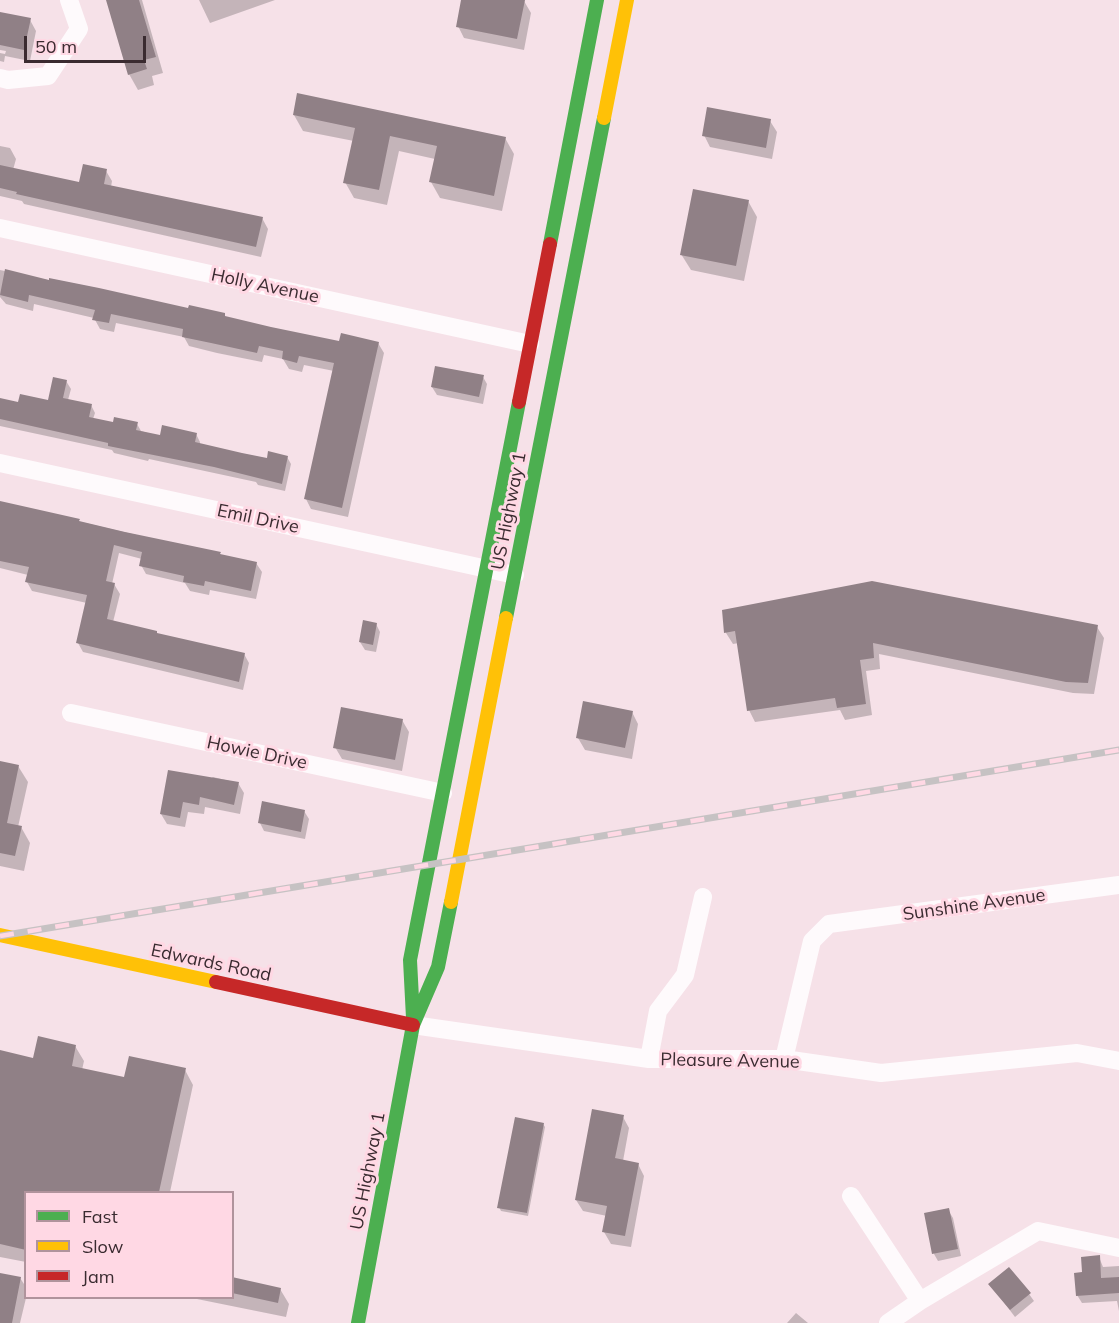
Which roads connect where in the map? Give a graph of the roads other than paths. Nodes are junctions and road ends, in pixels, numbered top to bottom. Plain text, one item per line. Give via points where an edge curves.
1 (69, 0) edge
2 (597, 0) edge
3 (627, 0) edge
4 (0, 78) edge
5 (572, 130) junction
6 (594, 169) junction
7 (0, 228) edge
8 (530, 344) junction
9 (0, 463) edge
10 (487, 569) junction
11 (515, 575) junction
12 (71, 713) dead end
13 (442, 793) junction
14 (1116, 887) edge
15 (703, 897) dead end
16 (0, 935) edge
17 (413, 1025) junction
18 (649, 1059) junction
19 (784, 1059) junction
20 (1119, 1061) edge
21 (851, 1196) dead end
22 (1119, 1248) edge
23 (920, 1300) junction
24 (358, 1323) edge
25 (888, 1323) edge

1 - 4 street via 79,29 48,76
2 - 5 main road, US Highway 1
3 - 6 main road, US Highway 1
5 - 6 main road via 582,135
5 - 8 main road, US Highway 1
6 - 11 main road, US Highway 1
7 - 8 street, Holly Avenue
8 - 10 main road, US Highway 1
9 - 10 street, Emil Drive
10 - 11 street, Emil Drive
10 - 13 main road, US Highway 1
11 - 17 main road, US Highway 1 via 438,967
12 - 13 street, Howie Drive
13 - 17 main road, US Highway 1 via 410,960
14 - 19 street, Sunshine Avenue via 829,924 812,940
15 - 18 street via 685,975 658,1011
16 - 17 main road, Edwards Road
17 - 18 street, Pleasure Avenue
17 - 24 main road, US Highway 1
18 - 19 street, Pleasure Avenue
19 - 20 street, Pleasure Avenue via 881,1073 1077,1053
21 - 23 street
22 - 23 street via 1038,1231
23 - 25 street

